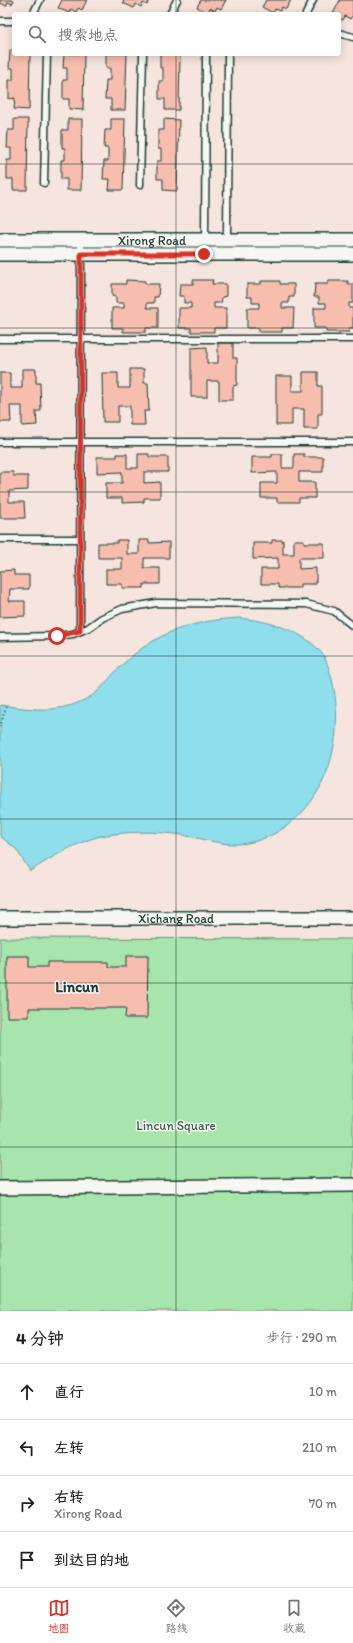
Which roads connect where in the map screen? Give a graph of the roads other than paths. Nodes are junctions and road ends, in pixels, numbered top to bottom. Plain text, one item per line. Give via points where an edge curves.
1 (40, 0) edge
2 (176, 0) edge
3 (313, 0) edge
4 (34, 12) edge
5 (171, 12) edge
6 (307, 12) edge
7 (0, 21) edge
8 (12, 21) edge
9 (341, 34) edge
10 (353, 37) edge
11 (46, 56) edge
12 (143, 56) edge
13 (206, 56) edge
14 (228, 56) edge
15 (44, 183) dead end
16 (140, 185) dead end
17 (0, 240) edge
18 (81, 240) junction
19 (205, 240) junction
20 (227, 240) junction
21 (353, 240) edge
22 (0, 254) edge
23 (81, 254) junction
24 (204, 254) junction
25 (227, 254) junction
26 (353, 254) edge
27 (0, 339) edge
28 (81, 339) junction
29 (353, 339) edge
30 (0, 442) edge
31 (80, 442) junction
32 (353, 442) edge
33 (0, 539) edge
34 (80, 539) junction
35 (353, 626) edge
36 (80, 631) junction
37 (0, 636) edge
38 (0, 918) edge
39 (353, 918) edge
40 (353, 1185) edge
41 (0, 1188) edge

1 - 4 lane
2 - 5 lane
3 - 6 lane
7 - 8 lane
9 - 10 lane
11 - 15 lane
12 - 16 lane
13 - 19 lane
14 - 20 lane
17 - 18 street, Xirong Road
18 - 19 street, Xirong Road
18 - 23 lane
19 - 20 street, Xirong Road
19 - 24 lane
20 - 21 street, Xirong Road
20 - 25 lane
22 - 23 street, Xirong Road
23 - 24 street, Xirong Road
23 - 28 lane
24 - 25 street, Xirong Road
25 - 26 street, Xirong Road
27 - 28 lane
28 - 29 lane
28 - 31 lane
30 - 31 lane
31 - 32 lane
31 - 34 lane
33 - 34 lane
34 - 36 lane
35 - 36 lane via 334,611 306,604 156,603 122,609
36 - 37 lane via 57,636
38 - 39 street, Xichang Road
40 - 41 street

